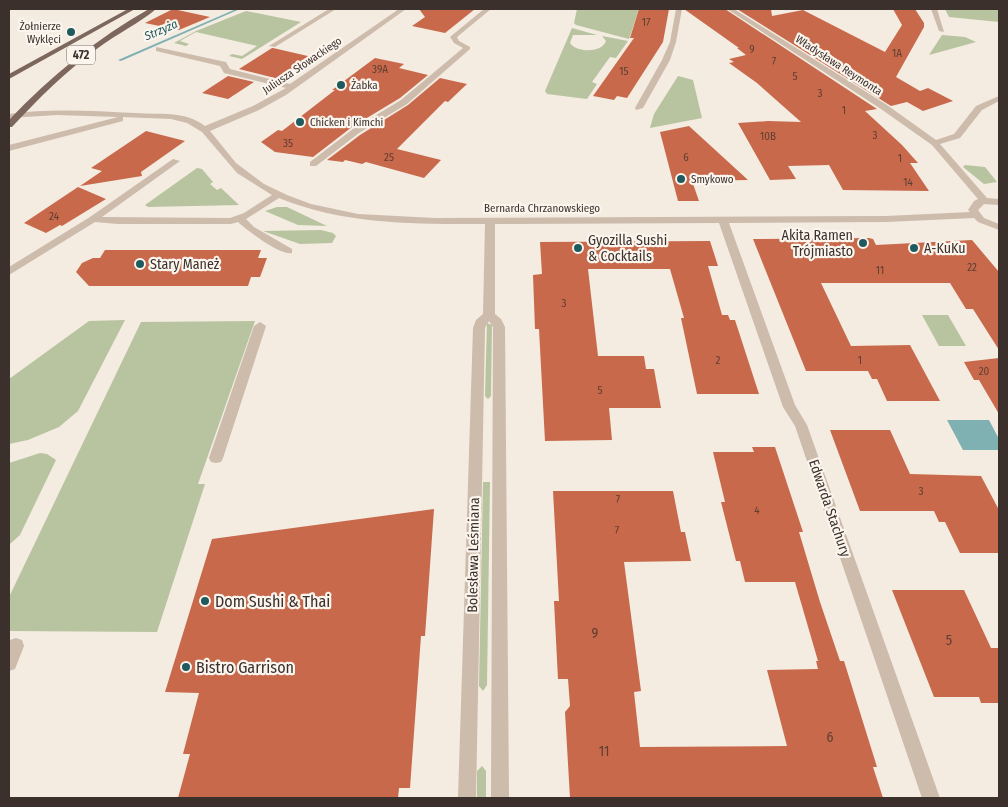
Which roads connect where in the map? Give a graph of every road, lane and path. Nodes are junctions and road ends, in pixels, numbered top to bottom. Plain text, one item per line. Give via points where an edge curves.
1 (132, 9) edge
2 (153, 9) edge
3 (333, 9) edge
4 (401, 9) edge
5 (488, 9) edge
6 (679, 9) edge
7 (730, 9) edge
8 (934, 9) edge
9 (942, 31) dead end
10 (273, 46) dead end
11 (159, 49) dead end
12 (9, 77) edge
13 (292, 87) junction
14 (999, 98) edge
15 (9, 107) edge
16 (639, 108) dead end
17 (19, 114) junction
18 (9, 116) edge
19 (143, 116) junction
20 (9, 125) edge
21 (206, 129) junction
22 (935, 143) junction
23 (9, 148) edge
24 (176, 161) dead end
25 (313, 164) dead end
26 (280, 194) junction
27 (985, 201) junction
28 (999, 202) edge
29 (975, 215) junction
30 (93, 218) junction
31 (239, 218) junction
32 (723, 220) junction
33 (490, 221) junction
34 (999, 228) edge
35 (288, 251) dead end
36 (9, 272) edge
37 (489, 316) junction
38 (260, 326) dead end
39 (216, 458) dead end
40 (16, 646) dead end
41 (9, 663) edge
42 (467, 798) edge
43 (500, 798) edge
44 (931, 798) edge

1 - 12 main road, 472
2 - 17 main road, 472 via 80,56
3 - 10 street
4 - 13 street, Juliusza Słowackiego
5 - 25 street via 454,37 456,42 468,48 404,102 356,131
6 - 16 street via 666,60
7 - 22 street, Władysława Reymonta
8 - 9 street
11 - 13 street via 223,64 226,71
13 - 21 street, Juliusza Słowackiego via 256,108
14 - 22 street via 980,108 958,136
15 - 17 street
17 - 18 street
17 - 19 street via 59,112
17 - 20 main road, 472
19 - 21 street via 176,117
19 - 23 street
21 - 26 street, Bernarda Chrzanowskiego via 232,165
22 - 27 street, Władysława Reymonta
24 - 30 street
26 - 31 street
26 - 33 street, Bernarda Chrzanowskiego via 305,204 355,216 410,221
27 - 28 street
27 - 29 street via 974,205
29 - 32 street, Bernarda Chrzanowskiego
29 - 34 street
30 - 31 street via 214,222
30 - 36 street
31 - 35 street
32 - 33 street, Bernarda Chrzanowskiego
32 - 44 street, Edwarda Stachury via 788,407 801,425
33 - 37 street, Bolesława Leśmiana
37 - 42 street, Bolesława Leśmiana via 479,328
37 - 43 street, Bolesława Leśmiana via 499,327
38 - 39 street
40 - 41 street

